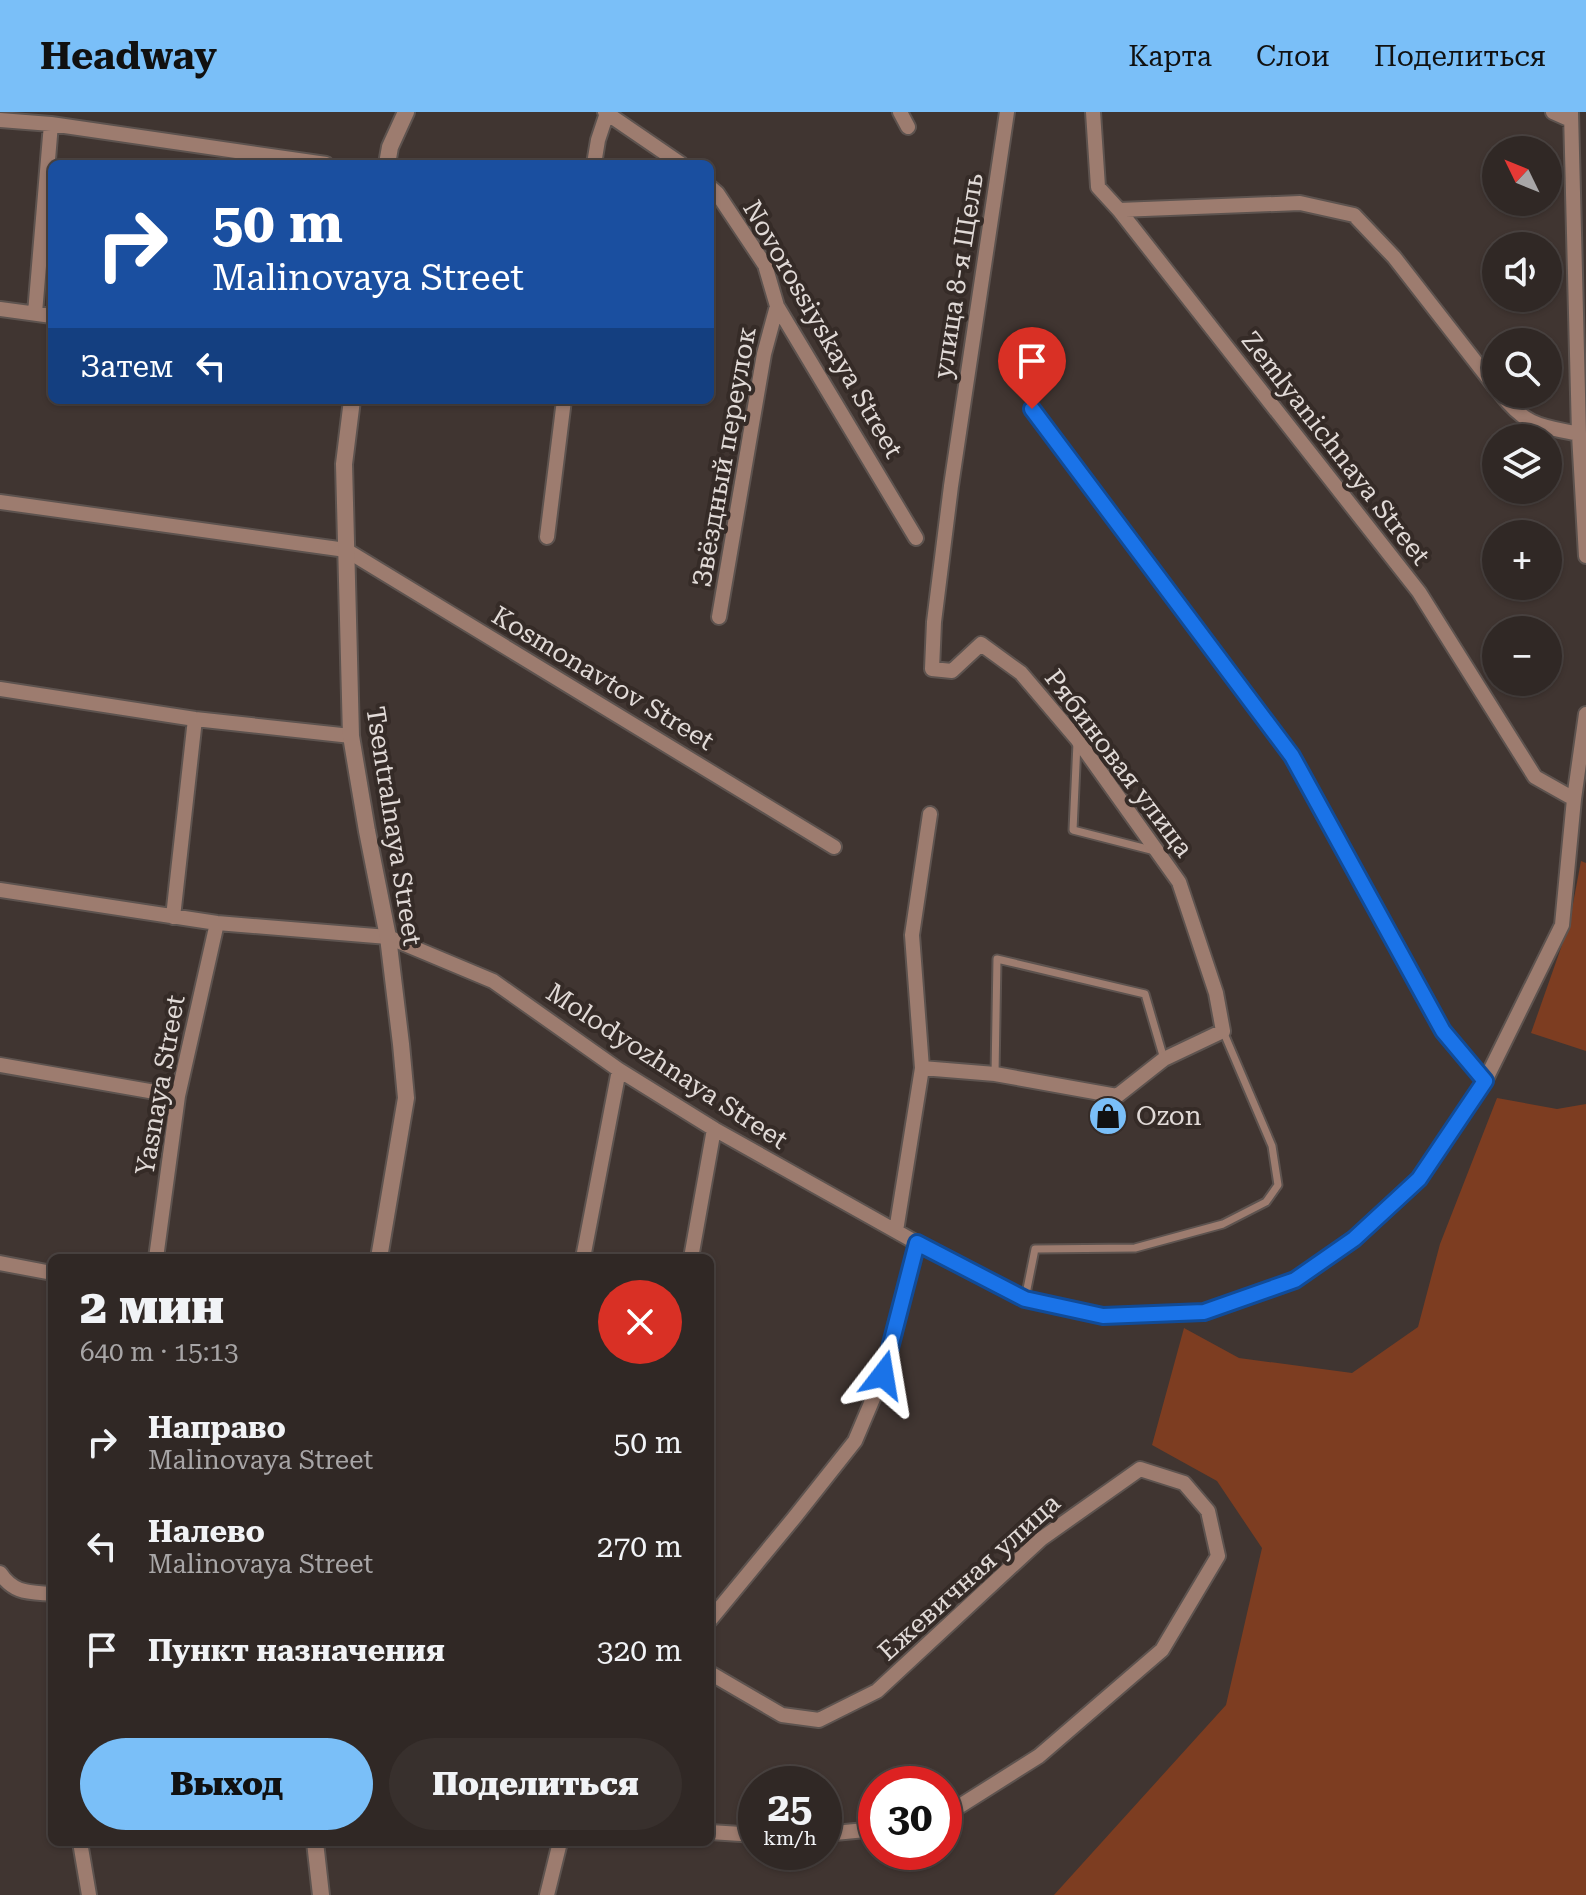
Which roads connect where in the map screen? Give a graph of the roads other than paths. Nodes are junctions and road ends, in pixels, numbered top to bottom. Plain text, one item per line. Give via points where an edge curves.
1 (406, 112) edge
2 (606, 112) edge
3 (900, 112) edge
4 (1007, 112) edge
5 (1093, 112) edge
6 (1553, 112) edge
7 (1571, 116) edge
8 (0, 120) edge
9 (51, 124) junction
10 (908, 127) dead end
11 (298, 160) edge
12 (388, 160) edge
13 (595, 160) edge
14 (675, 160) edge
15 (714, 190) edge
16 (1119, 210) junction
17 (777, 306) junction
18 (0, 309) edge
19 (35, 313) junction
20 (48, 315) edge
21 (1482, 370) edge
22 (352, 404) edge
23 (564, 404) edge
24 (1511, 408) edge
25 (1032, 409) dead end
26 (1579, 434) junction
27 (0, 502) edge
28 (547, 537) dead end
29 (916, 538) dead end
30 (346, 550) junction
31 (1586, 556) edge
32 (719, 617) dead end
33 (934, 622) joint
34 (0, 689) edge
35 (1586, 714) edge
36 (195, 719) junction
37 (351, 736) junction
38 (1077, 739) junction
39 (1574, 799) junction
40 (930, 814) dead end
41 (834, 847) dead end
42 (1157, 851) junction
43 (0, 890) edge
44 (173, 917) junction
45 (217, 923) junction
46 (388, 937) junction
47 (1223, 1031) junction
48 (1164, 1059) junction
49 (0, 1065) edge
50 (922, 1068) junction
51 (619, 1070) junction
52 (995, 1074) junction
53 (1485, 1081) junction
54 (178, 1096) junction
55 (714, 1129) junction
56 (896, 1231) junction
57 (917, 1243) junction
58 (157, 1254) edge
59 (380, 1254) edge
60 (584, 1254) edge
61 (692, 1254) edge
62 (0, 1263) edge
63 (48, 1272) edge
64 (1025, 1299) junction
65 (3, 1578) edge
66 (48, 1594) edge
67 (714, 1615) edge
68 (714, 1675) edge
69 (962, 1805) edge
70 (714, 1832) edge
71 (738, 1834) edge
72 (81, 1846) edge
73 (315, 1846) edge
74 (559, 1846) edge
75 (89, 1895) edge
76 (321, 1895) edge
77 (547, 1895) edge

1 - 12 street
2 - 13 street
2 - 14 street
3 - 10 street
4 - 33 street, улица 8-я Щель
5 - 16 street, Zemlyanichnaya Street via 1098,187
6 - 7 street
7 - 26 street
8 - 9 street
9 - 11 street
9 - 19 street
15 - 17 street, Novorossiyskaya Street via 765,265
16 - 21 street via 1300,203 1354,215 1394,257
16 - 39 street, Zemlyanichnaya Street via 1419,592 1535,777
17 - 29 street, Novorossiyskaya Street
17 - 32 street, Звёздный переулок
18 - 19 street
19 - 20 street
22 - 30 street, Tsentralnaya Street via 344,464
23 - 28 street
24 - 26 street via 1535,425
25 - 53 street via 1292,756 1443,1031
26 - 31 street
27 - 30 street
30 - 37 street, Tsentralnaya Street
30 - 41 street, Kosmonavtov Street
33 - 38 street, Рябиновая улица via 932,669 952,671 981,644 1021,673
34 - 36 street
35 - 39 street, Molodyozhnaya Street
36 - 37 street
36 - 44 street
37 - 46 street, Tsentralnaya Street
38 - 42 street, Рябиновая улица
38 - 42 lane via 1073,830
39 - 53 street, Molodyozhnaya Street via 1562,925
40 - 50 street via 912,935
42 - 47 street, Рябиновая улица via 1179,882 1216,993
43 - 44 street, Molodyozhnaya Street
44 - 45 street, Molodyozhnaya Street
45 - 46 street, Molodyozhnaya Street
45 - 54 street, Yasnaya Street
46 - 51 street, Molodyozhnaya Street via 493,981
46 - 59 street, Tsentralnaya Street via 406,1098
47 - 48 street
47 - 64 lane, Рябиновая улица via 1272,1146 1278,1185 1266,1202 1223,1224 1135,1248 1035,1249
48 - 52 street via 1117,1096
48 - 52 lane via 1145,994 997,959
49 - 54 street
50 - 52 street
50 - 56 street
51 - 55 street, Molodyozhnaya Street
51 - 60 street
53 - 64 street, Molodyozhnaya Street via 1419,1179 1354,1239 1295,1280 1204,1312 1103,1316
54 - 58 street, Yasnaya Street
55 - 56 street, Molodyozhnaya Street
55 - 61 street
56 - 57 street, Molodyozhnaya Street
57 - 64 street, Molodyozhnaya Street
57 - 67 street via 883,1375 855,1441
62 - 63 street
65 - 66 street via 18,1591
68 - 69 street, Ежевичная улица via 782,1715 819,1720 877,1691 1041,1539 1140,1469 1184,1483 1208,1511 1218,1556 1162,1650 1039,1756
70 - 71 street
72 - 75 street
73 - 76 street
74 - 77 street

